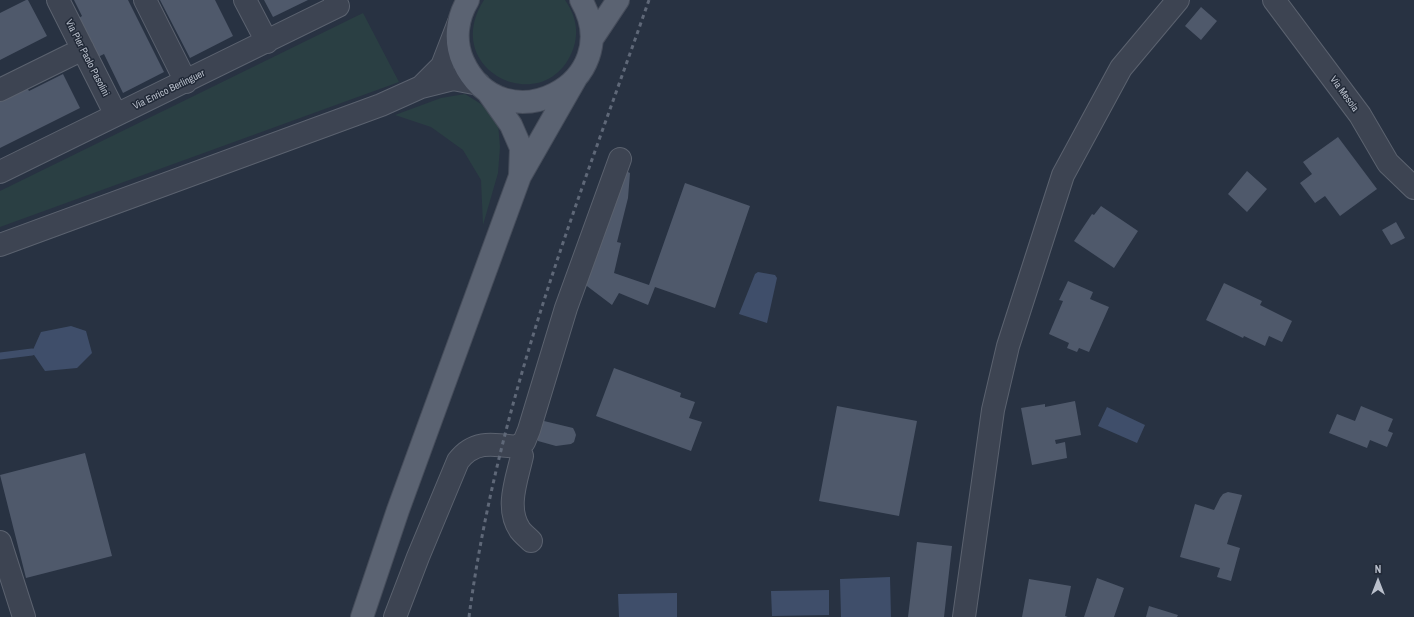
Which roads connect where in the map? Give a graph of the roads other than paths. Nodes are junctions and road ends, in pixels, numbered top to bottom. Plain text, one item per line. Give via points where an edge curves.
1 (58, 0) edge
2 (145, 0) edge
3 (245, 0) edge
4 (468, 0) edge
5 (581, 0) edge
6 (614, 0) edge
7 (618, 0) edge
8 (1178, 0) edge
9 (1274, 0) edge
10 (336, 3) edge
11 (459, 22) junction
12 (592, 39) junction
13 (267, 42) junction
14 (82, 49) junction
15 (576, 78) junction
16 (186, 82) junction
17 (421, 87) junction
18 (483, 88) junction
19 (0, 90) edge
20 (116, 115) junction
21 (620, 159) dead end
22 (0, 172) edge
23 (520, 176) junction
24 (1414, 188) edge
25 (0, 245) edge
26 (516, 447) junction
27 (531, 541) dead end
28 (0, 542) edge
29 (24, 617) edge
30 (362, 617) edge
31 (395, 617) edge
32 (964, 617) edge

1 - 14 street, Via Pier Paolo Pasolini
2 - 16 street
3 - 13 street
4 - 11 main road
5 - 12 main road via 591,23
6 - 7 main road
7 - 12 main road
8 - 32 street via 1121,68 1063,175 1008,346 993,410
9 - 24 street, Via Mesola via 1360,115 1388,163
10 - 13 street, Via Enrico Berlinguer
11 - 17 street via 442,66
11 - 18 main road via 461,56 468,72
12 - 15 main road via 584,66
13 - 16 street, Via Enrico Berlinguer
14 - 19 street
14 - 20 street, Via Pier Paolo Pasolini
15 - 18 main road via 562,91 537,101 505,100
15 - 23 main road
16 - 20 street, Via Enrico Berlinguer
17 - 18 street via 453,79
17 - 25 street via 374,107
18 - 23 main road via 511,125 520,148
20 - 22 street, Via Enrico Berlinguer
21 - 26 street via 566,308 529,430 524,442
23 - 30 main road via 398,510
26 - 27 street via 522,456 512,501 515,520 520,530
26 - 31 street via 481,445 464,453 458,461
28 - 29 street

